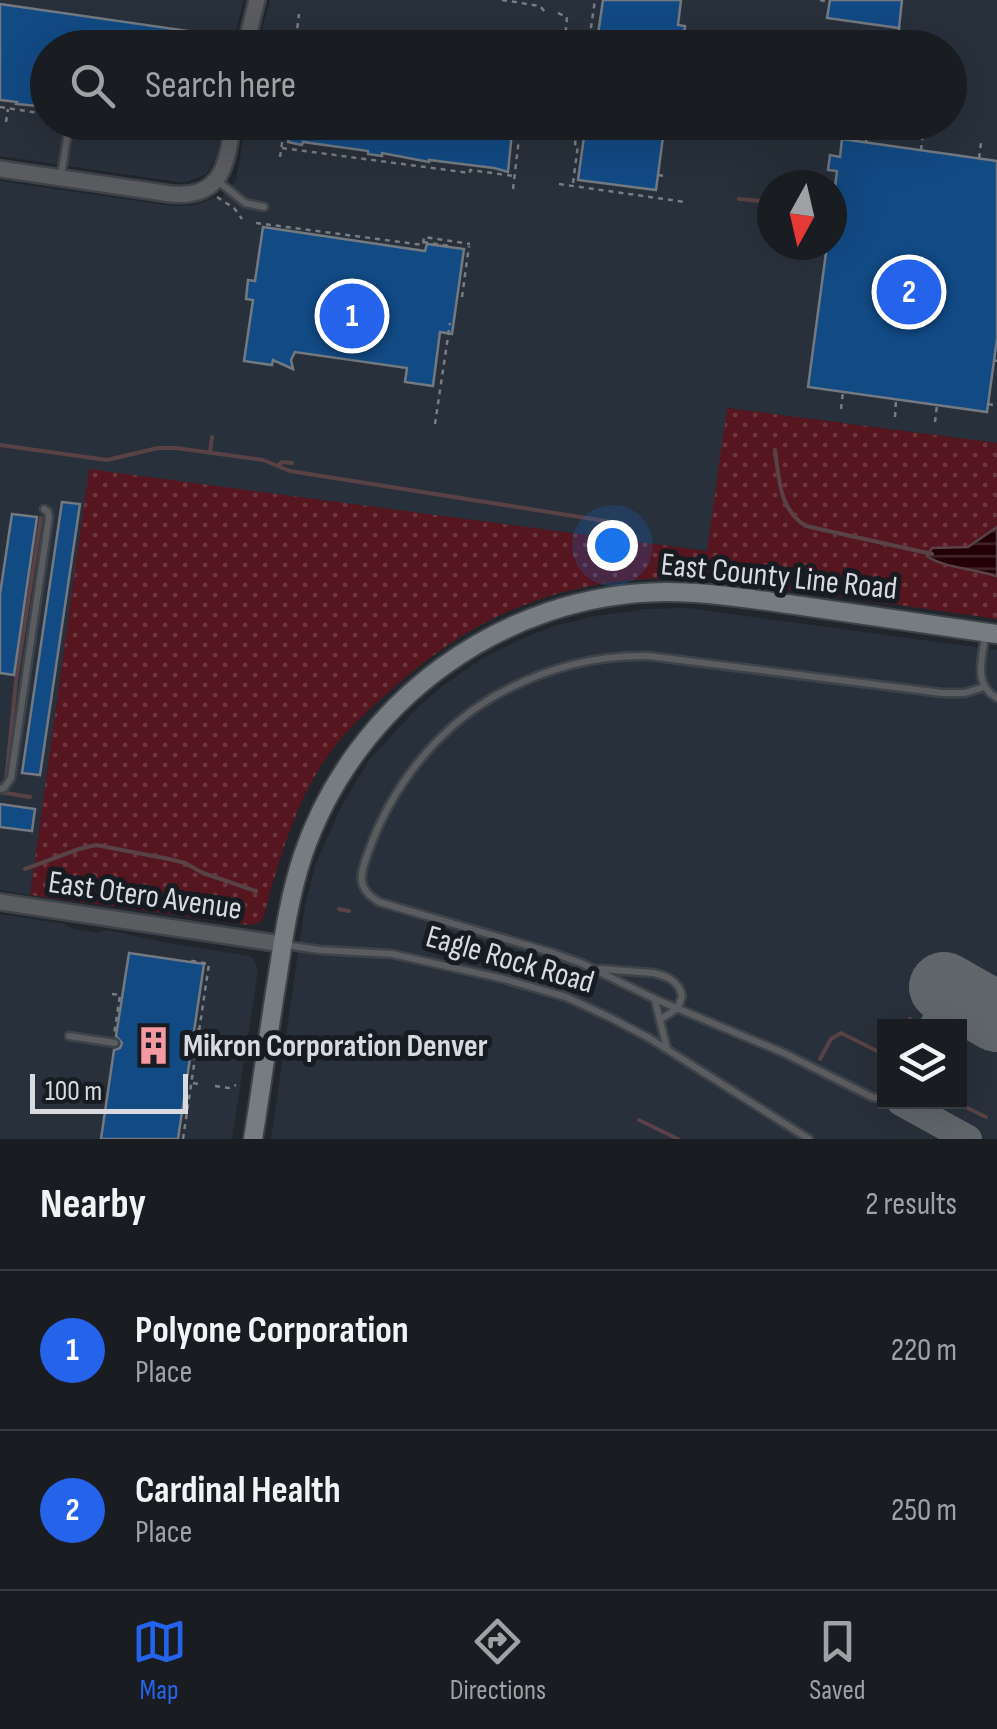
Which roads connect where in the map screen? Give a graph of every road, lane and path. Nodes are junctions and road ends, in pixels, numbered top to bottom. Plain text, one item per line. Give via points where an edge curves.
1 (257, 0) edge
2 (502, 0) edge
3 (595, 0) edge
4 (820, 0) edge
5 (827, 1) edge
6 (544, 12) dead end
7 (299, 14) dead end
8 (558, 14) dead end
9 (899, 26) dead end
10 (248, 30) edge
11 (297, 30) edge
12 (566, 30) edge
13 (591, 30) edge
14 (899, 30) edge
15 (12, 102) dead end
16 (0, 108) edge
17 (9, 109) junction
18 (30, 113) edge
19 (6, 122) dead end
20 (67, 140) edge
21 (231, 140) edge
22 (282, 140) edge
23 (519, 140) edge
24 (578, 140) edge
25 (922, 140) edge
26 (982, 143) dead end
27 (282, 148) dead end
28 (921, 150) dead end
29 (280, 157) dead end
30 (980, 158) dead end
31 (422, 161) dead end
32 (421, 167) junction
33 (0, 169) edge
34 (514, 176) junction
35 (61, 178) junction
36 (217, 180) junction
37 (605, 183) dead end
38 (559, 184) dead end
39 (572, 186) junction
40 (512, 189) dead end
41 (604, 190) junction
42 (217, 197) dead end
43 (685, 202) dead end
44 (264, 207) dead end
45 (242, 219) dead end
46 (256, 223) dead end
47 (462, 296) dead end
48 (450, 324) dead end
49 (438, 348) dead end
50 (446, 350) junction
51 (436, 362) dead end
52 (444, 364) junction
53 (844, 392) dead end
54 (896, 400) dead end
55 (988, 404) dead end
56 (937, 405) dead end
57 (997, 406) edge
58 (842, 409) dead end
59 (894, 417) dead end
60 (935, 422) dead end
61 (435, 424) dead end
62 (44, 510) dead end
63 (991, 633) edge
64 (984, 687) junction
65 (997, 698) edge
66 (0, 790) edge
67 (0, 902) edge
68 (282, 944) junction
69 (187, 960) dead end
70 (594, 969) junction
71 (112, 994) dead end
72 (655, 999) junction
73 (678, 1008) junction
74 (661, 1019) junction
75 (199, 1029) junction
76 (69, 1036) dead end
77 (193, 1037) dead end
78 (114, 1043) joint
79 (667, 1049) junction
80 (191, 1083) junction
81 (236, 1084) dead end
82 (202, 1085) dead end
83 (215, 1086) dead end
84 (877, 1098) edge
85 (183, 1139) edge
86 (254, 1139) edge
87 (809, 1139) edge

1 - 10 street
2 - 6 path
3 - 13 path
4 - 5 path
7 - 11 path
8 - 12 path via 566,14
9 - 14 path
15 - 17 path
16 - 17 path
17 - 18 path
17 - 19 path
20 - 35 lane
21 - 36 street
22 - 29 path
23 - 34 path
24 - 39 path
25 - 28 path
26 - 30 path
27 - 32 path
31 - 32 path
32 - 34 path
33 - 35 street
34 - 40 path
35 - 36 street via 180,194 200,192
36 - 44 lane via 240,200
37 - 41 path
38 - 39 path
39 - 41 path
41 - 43 path
42 - 45 path
46 - 47 path via 405,245 422,246 424,236 464,242 469,244
48 - 50 path
49 - 50 path
50 - 52 path
51 - 52 path
52 - 61 path
53 - 58 path
54 - 59 path
55 - 57 path
56 - 60 path
62 - 66 lane via 49,517 11,778
63 - 64 lane via 980,672
63 - 68 main road, East County Line Road via 705,593 596,599 542,614 448,662 411,691 356,752 315,824
64 - 65 lane
64 - 70 lane via 942,693 637,656 548,672 474,710 443,734 398,788 364,864 362,887 395,908
67 - 68 street, East Otero Avenue
68 - 79 lane, Eagle Rock Road via 392,954 504,979 579,1003
68 - 86 main road, East County Line Road
69 - 75 path via 209,964
70 - 72 lane
70 - 73 lane via 662,974 681,989
71 - 78 path via 120,995
72 - 73 lane
72 - 74 lane
73 - 74 lane
73 - 84 lane
74 - 79 lane
75 - 77 path
75 - 80 path
76 - 78 lane
79 - 87 lane, Eagle Rock Road
80 - 82 path
80 - 85 path
81 - 83 path

